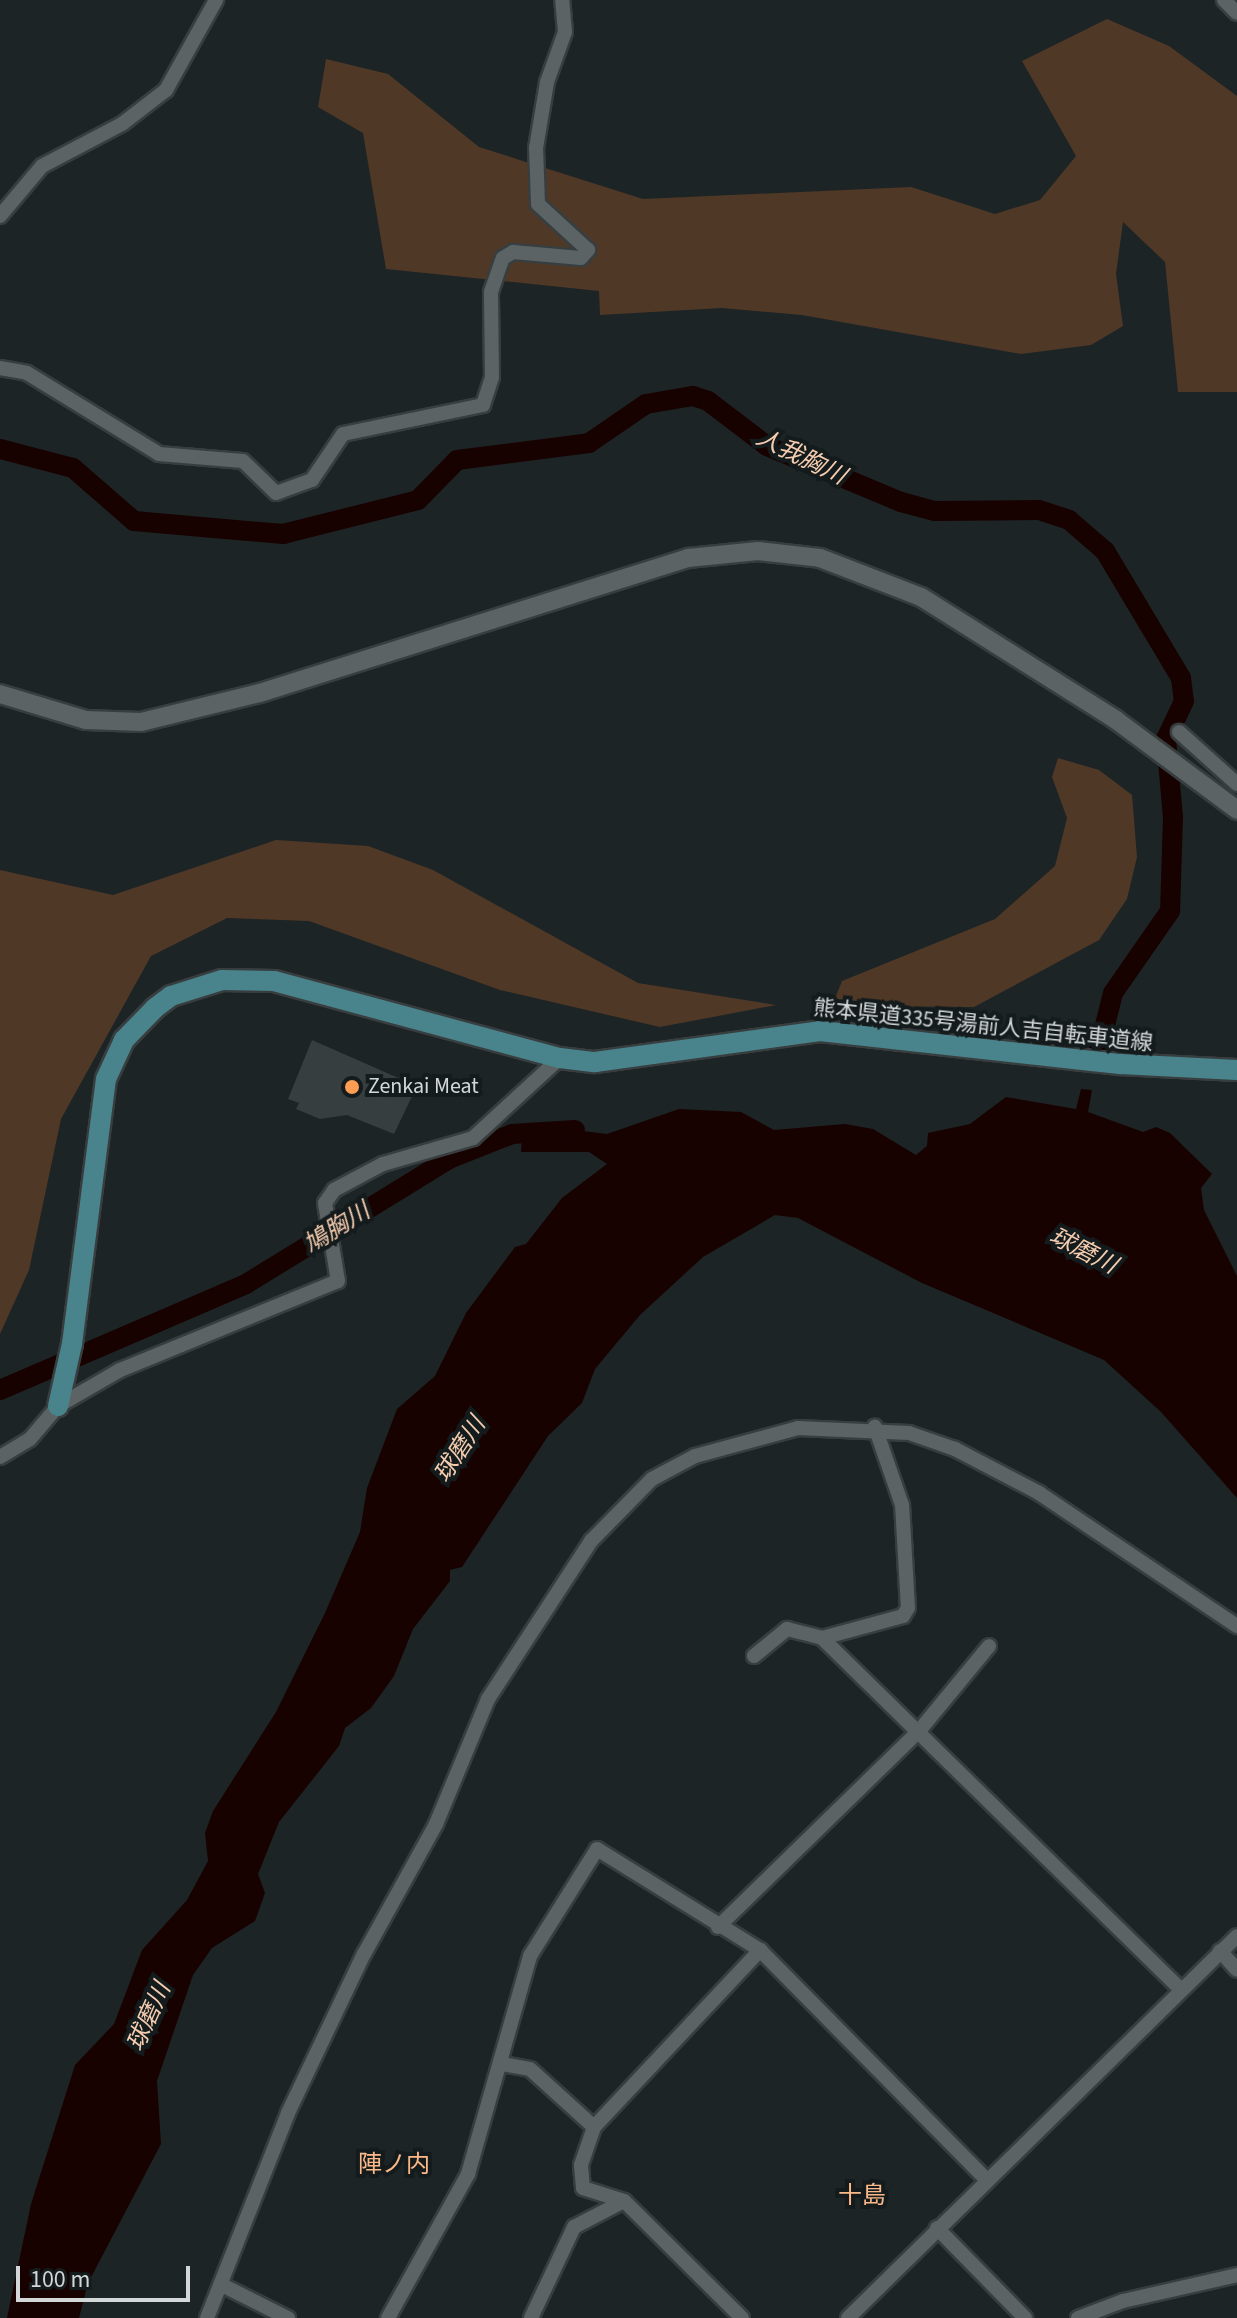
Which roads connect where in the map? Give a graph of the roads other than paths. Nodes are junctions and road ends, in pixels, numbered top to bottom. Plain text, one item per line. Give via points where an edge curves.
1 (216, 0) edge
2 (562, 0) edge
3 (1224, 0) edge
4 (1237, 13) edge
5 (0, 216) edge
6 (0, 368) edge
7 (0, 694) edge
8 (1179, 732) dead end
9 (1237, 784) edge
10 (1237, 810) edge
11 (560, 1058) junction
12 (1237, 1070) edge
13 (58, 1406) junction
14 (875, 1427) junction
15 (0, 1457) edge
16 (1237, 1626) edge
17 (822, 1638) junction
18 (989, 1646) dead end
19 (754, 1656) dead end
20 (919, 1731) junction
21 (718, 1927) junction
22 (1237, 1936) edge
23 (760, 1950) junction
24 (1220, 1951) junction
25 (1237, 1970) edge
26 (1179, 1987) junction
27 (502, 2064) junction
28 (594, 2127) junction
29 (986, 2179) junction
30 (624, 2201) junction
31 (937, 2228) junction
32 (1237, 2275) edge
33 (222, 2285) junction
34 (207, 2318) edge
35 (288, 2318) edge
36 (388, 2318) edge
37 (531, 2318) edge
38 (742, 2318) edge
39 (848, 2318) edge
40 (1025, 2318) edge
41 (1078, 2318) edge

1 - 5 street via 166,90 122,124 42,166
2 - 6 street via 565,32 547,82 536,148 538,204 588,250 581,258 513,252 503,258 491,292 492,377 483,405 343,434 312,480 276,493 254,466 159,454 27,373
3 - 4 street
7 - 10 street via 86,720 141,722 260,693 688,558 758,551 820,558 921,597 1116,720
8 - 9 street
11 - 12 main road, 熊本県道335号湯前人吉自転車道線 via 619,1060 778,1032 820,1031
11 - 13 street via 473,1138 361,1173 325,1203 341,1274 331,1284 120,1370
11 - 13 main road, 熊本県道335号湯前人吉自転車道線 via 274,981 222,980 171,996 124,1040 106,1079 72,1344
13 - 15 street via 46,1425
14 - 16 street via 955,1449 998,1470
14 - 17 street via 902,1505 908,1608 903,1616
14 - 33 street via 798,1428 695,1456 652,1479 591,1541 488,1699 436,1824 364,1954 288,2113
17 - 19 street via 787,1629
17 - 20 street
18 - 20 street
20 - 21 street
20 - 26 street
21 - 23 street
21 - 27 street via 597,1849 530,1956 506,2024
22 - 24 street
23 - 28 street
23 - 29 street
24 - 25 street
24 - 26 street
26 - 29 street
27 - 28 street via 530,2069
27 - 36 street via 487,2096 468,2174
28 - 30 street via 580,2182 589,2193
29 - 31 street
30 - 37 street via 574,2227
30 - 38 street
31 - 39 street
31 - 40 street
32 - 41 street via 1123,2301
33 - 34 street
33 - 35 street

